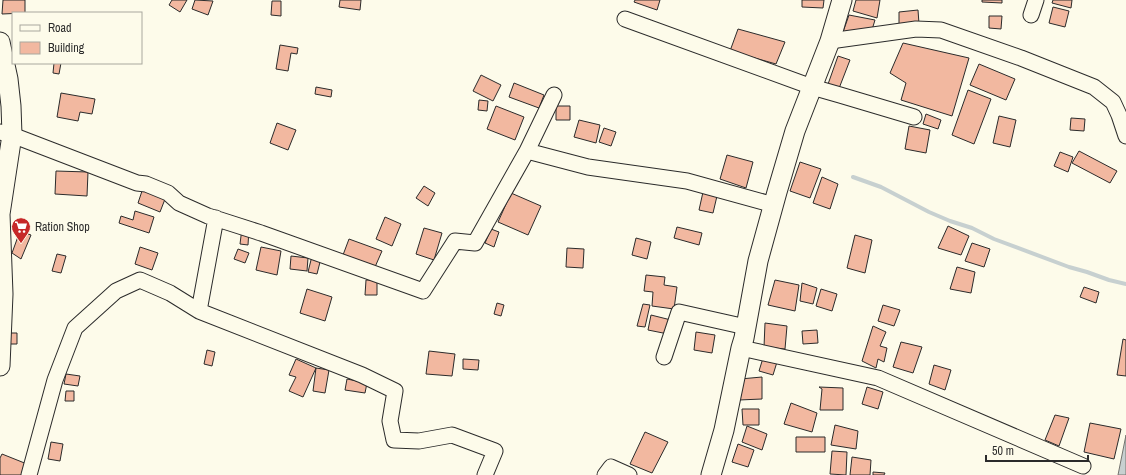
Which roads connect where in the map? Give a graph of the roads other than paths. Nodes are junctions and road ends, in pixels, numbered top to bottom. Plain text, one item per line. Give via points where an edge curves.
1 (842, 0) edge
2 (1036, 0) edge
3 (1031, 15) dead end
4 (625, 19) dead end
5 (830, 41) junction
6 (0, 42) edge
7 (812, 88) junction
8 (554, 95) dead end
9 (914, 117) dead end
10 (6, 134) edge
11 (1126, 136) edge
12 (527, 151) junction
13 (774, 205) junction
14 (216, 218) junction
15 (199, 311) junction
16 (746, 327) junction
17 (741, 348) junction
18 (664, 357) dead end
19 (0, 366) edge
20 (1083, 466) dead end
21 (29, 475) edge
22 (485, 475) edge
23 (605, 475) edge
24 (629, 475) edge
25 (711, 475) edge

1 - 5 main road
2 - 3 street
4 - 7 street
5 - 7 main road
5 - 11 street via 916,29 941,30 1094,87 1113,102
6 - 10 main road via 11,106
7 - 9 street
7 - 13 main road via 795,131
8 - 12 street
10 - 14 street via 137,183 146,184 168,193 179,203
10 - 19 main road via 0,214 3,294
12 - 13 street via 588,167 687,181
12 - 14 street via 475,243 455,241 423,291
13 - 16 main road via 758,261
14 - 15 street
15 - 21 street via 170,293 140,280 116,291 75,328 55,380
15 - 22 street via 362,375 395,391 390,421 394,440 419,441 452,435 495,451
16 - 17 main road
16 - 18 street via 680,312
17 - 20 street via 878,378
17 - 25 main road via 724,430
23 - 24 street via 611,467

